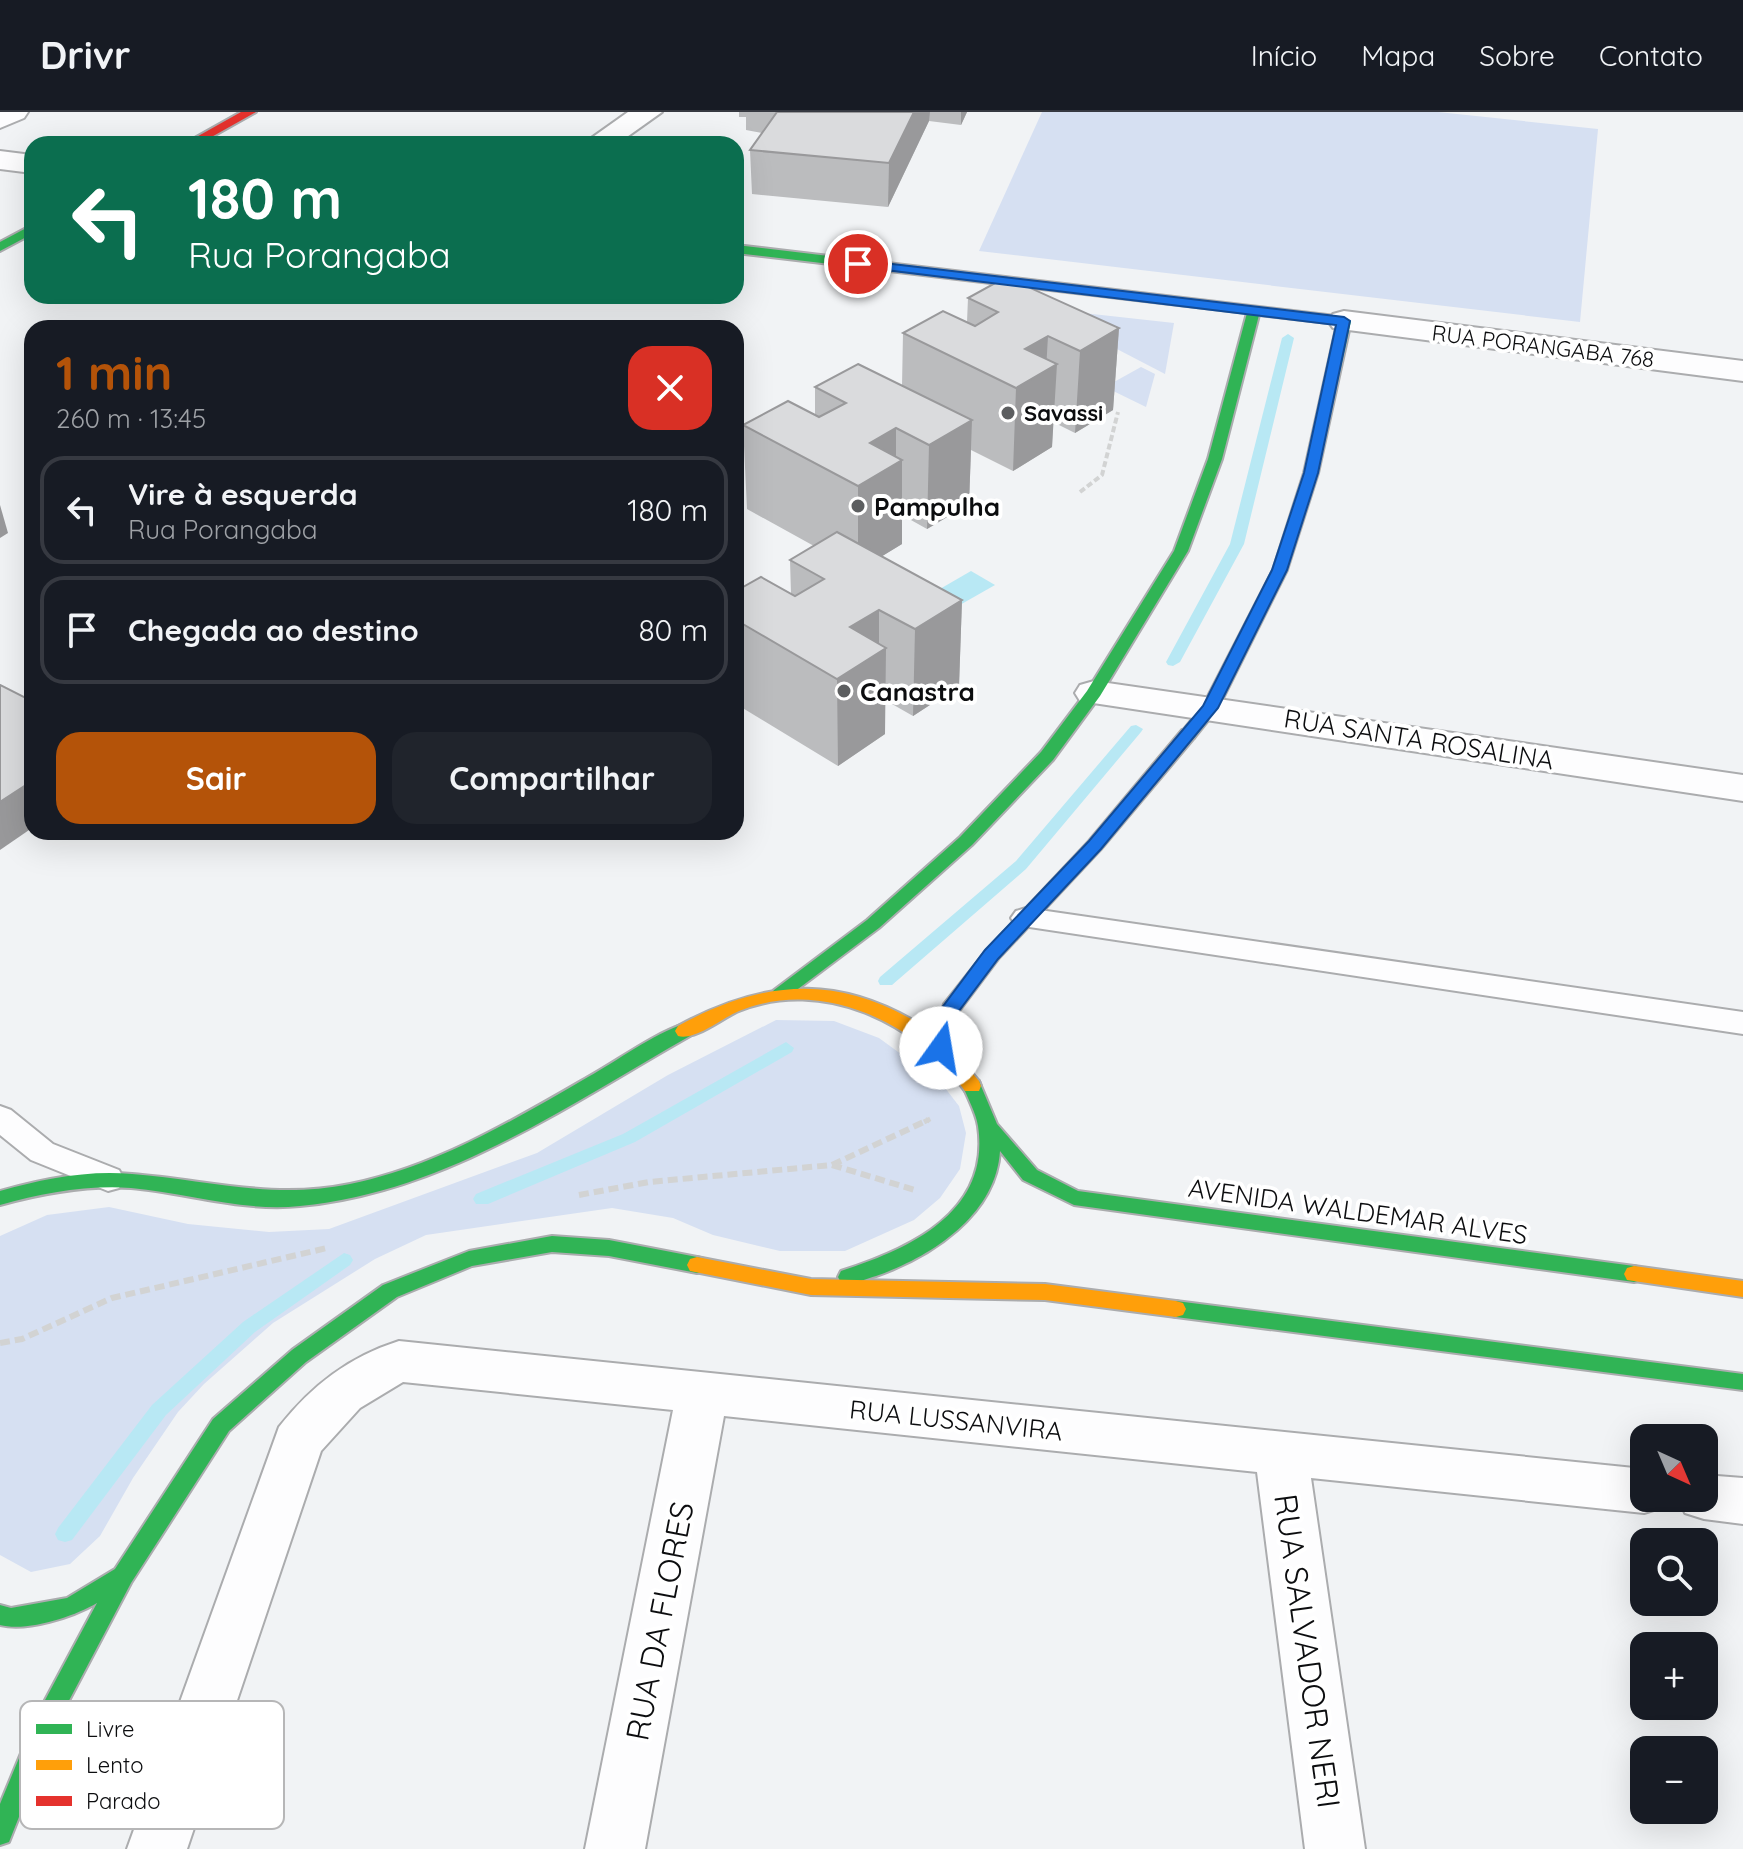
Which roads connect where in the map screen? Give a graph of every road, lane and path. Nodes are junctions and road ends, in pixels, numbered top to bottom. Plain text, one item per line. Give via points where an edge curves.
1 (14, 112) edge
2 (250, 112) edge
3 (648, 112) edge
4 (0, 119) edge
5 (205, 136) edge
6 (610, 136) edge
7 (0, 160) edge
8 (24, 163) edge
9 (24, 234) edge
10 (0, 247) edge
11 (744, 250) edge
12 (1254, 311) junction
13 (1344, 321) junction
14 (1743, 371) edge
15 (1118, 412) edge
16 (1080, 492) dead end
17 (1094, 693) junction
18 (1210, 708) junction
19 (1743, 788) edge
20 (1026, 918) junction
21 (780, 994) junction
22 (1743, 1023) edge
23 (941, 1048) junction
24 (980, 1096) junction
25 (0, 1118) edge
26 (993, 1130) junction
27 (832, 1165) dead end
28 (110, 1179) junction
29 (0, 1198) edge
30 (811, 1287) junction
31 (1743, 1289) edge
32 (1743, 1382) edge
33 (702, 1393) junction
34 (1281, 1453) junction
35 (1630, 1490) edge
36 (1718, 1498) edge
37 (1743, 1501) edge
38 (123, 1576) junction
39 (0, 1615) edge
40 (57, 1701) edge
41 (208, 1701) edge
42 (20, 1784) edge
43 (164, 1829) edge
44 (0, 1834) edge
45 (157, 1849) edge
46 (615, 1849) edge
47 (1335, 1849) edge

1 - 4 street
2 - 5 street
3 - 6 street
7 - 8 street
9 - 10 street
11 - 12 street
12 - 13 street
12 - 17 street via 1215,459 1181,551
13 - 14 street, RUA PORANGABA 768
13 - 18 street via 1311,473 1280,570
15 - 16 path via 1102,475
17 - 18 street, RUA SANTA ROSALINA
17 - 21 street via 1047,756 966,841 873,924
18 - 19 street, RUA SANTA ROSALINA
18 - 20 street
20 - 22 lane
20 - 23 street via 950,1009
21 - 23 street via 834,998 891,1016
21 - 28 street via 733,1005 488,1141 335,1196 278,1200
23 - 24 street
24 - 26 street
24 - 27 path
25 - 28 lane via 42,1152
26 - 30 street via 988,1179 970,1207 939,1236 895,1264
26 - 31 street, AVENIDA WALDEMAR ALVES via 1030,1175 1074,1198
28 - 29 street via 42,1185
30 - 32 street via 1045,1292
30 - 38 street via 609,1248 552,1244 469,1259 390,1291 299,1356 221,1425
33 - 34 street, RUA LUSSANVIRA
33 - 41 street, RUA LUSSANVIRA via 399,1361 363,1377 324,1406 298,1442
33 - 46 street, RUA DA FLORES
34 - 35 street, RUA LUSSANVIRA
34 - 47 street, RUA SALVADOR NERI
36 - 37 street
38 - 39 street via 71,1607 11,1618
38 - 40 street
42 - 44 street
43 - 45 street, RUA LUSSANVIRA

